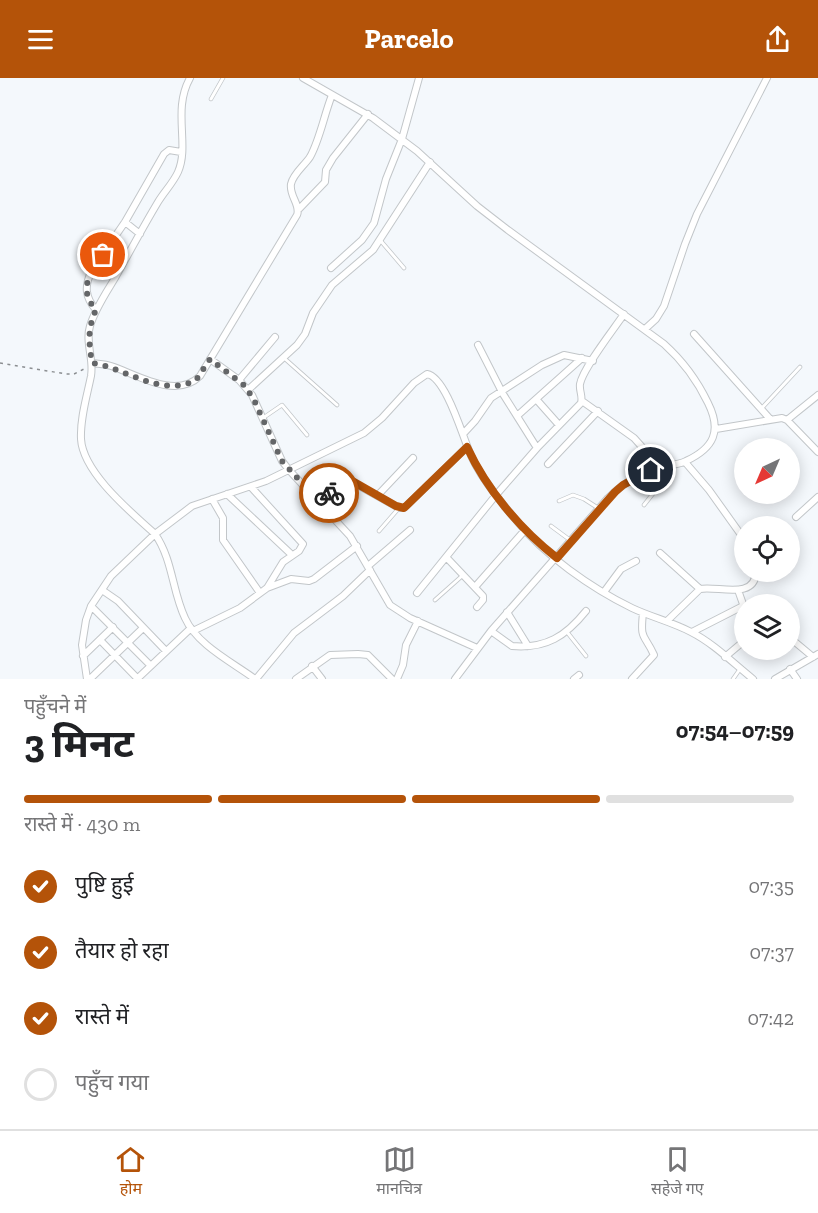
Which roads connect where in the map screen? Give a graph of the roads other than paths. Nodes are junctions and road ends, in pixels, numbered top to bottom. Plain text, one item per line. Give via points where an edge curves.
1 (190, 78) edge
2 (223, 78) edge
3 (303, 78) edge
4 (419, 78) edge
5 (767, 78) edge
6 (332, 95) junction
7 (211, 99) dead end
8 (368, 114) junction
9 (402, 139) junction
10 (181, 152) junction
11 (430, 162) junction
12 (299, 209) junction
13 (125, 222) junction
14 (140, 234) junction
15 (380, 240) junction
16 (331, 268) dead end
17 (404, 268) dead end
18 (96, 310) junction
19 (624, 314) junction
20 (645, 329) junction
21 (694, 334) dead end
22 (275, 337) dead end
23 (478, 345) dead end
24 (284, 358) junction
25 (582, 358) junction
26 (210, 359) junction
27 (593, 361) junction
28 (92, 363) junction
29 (800, 367) dead end
30 (239, 380) junction
31 (248, 390) junction
32 (501, 390) junction
33 (818, 395) edge
34 (536, 399) junction
35 (582, 401) junction
36 (337, 405) dead end
37 (761, 409) junction
38 (598, 411) junction
39 (517, 416) junction
40 (263, 419) junction
41 (770, 419) junction
42 (787, 420) junction
43 (560, 425) junction
44 (716, 429) junction
45 (463, 434) junction
46 (307, 435) dead end
47 (467, 447) junction
48 (537, 448) junction
49 (818, 452) edge
50 (413, 458) dead end
51 (685, 462) junction
52 (548, 464) dead end
53 (671, 465) junction
54 (660, 467) junction
55 (289, 470) junction
56 (251, 487) junction
57 (227, 495) junction
58 (378, 495) junction
59 (496, 495) junction
60 (818, 498) edge
61 (212, 499) junction
62 (559, 501) dead end
63 (319, 502) junction
64 (644, 505) dead end
65 (399, 508) junction
66 (599, 509) junction
67 (797, 516) edge
68 (551, 526) dead end
69 (734, 526) edge
70 (410, 530) dead end
71 (525, 530) junction
72 (379, 531) dead end
73 (155, 534) junction
74 (572, 541) junction
75 (357, 546) junction
76 (660, 553) dead end
77 (292, 555) junction
78 (447, 558) junction
79 (557, 558) junction
80 (636, 561) dead end
81 (369, 568) junction
82 (463, 575) junction
83 (753, 582) edge
84 (475, 587) junction
85 (267, 588) junction
86 (700, 589) junction
87 (102, 590) junction
88 (738, 590) junction
89 (260, 592) junction
90 (417, 592) dead end
91 (604, 592) junction
92 (740, 594) edge
93 (435, 600) dead end
94 (91, 606) junction
95 (477, 607) dead end
96 (586, 611) dead end
97 (734, 611) edge
98 (507, 612) junction
99 (643, 613) junction
100 (418, 621) junction
101 (667, 621) junction
102 (113, 627) junction
103 (143, 628) junction
104 (192, 629) junction
105 (491, 631) junction
106 (567, 632) junction
107 (692, 632) junction
108 (100, 640) junction
109 (128, 642) junction
110 (800, 645) edge
111 (528, 646) junction
112 (477, 648) junction
113 (734, 649) edge
114 (166, 651) junction
115 (115, 655) junction
116 (83, 656) junction
117 (586, 656) dead end
118 (815, 656) edge
119 (725, 657) junction
120 (151, 666) junction
121 (312, 666) junction
122 (740, 669) junction
123 (790, 669) junction
124 (88, 679) edge
125 (138, 679) edge
126 (256, 679) edge
127 (296, 679) edge
128 (322, 679) edge
129 (395, 679) edge
130 (455, 679) edge
131 (632, 679) edge
132 (733, 679) edge
133 (753, 679) edge
134 (775, 679) edge
135 (797, 679) edge

1 - 10 street via 183,94
2 - 7 lane
3 - 6 street
4 - 9 street
5 - 20 street via 697,214 664,306
6 - 8 street
6 - 12 street via 314,148 292,181 292,197
8 - 9 street
8 - 12 street via 333,158 325,182
9 - 11 street
9 - 16 street via 370,230
10 - 13 street via 169,150 164,154
10 - 14 street via 178,172
11 - 15 street
11 - 19 street via 500,224
12 - 26 street
13 - 14 street
13 - 18 street via 88,278 86,292
14 - 18 street
15 - 17 lane
15 - 24 street via 366,258 332,285 302,338
18 - 28 street via 88,338
19 - 20 street
19 - 27 street
20 - 44 street via 686,365 710,406
21 - 37 street
22 - 30 street
23 - 32 street
24 - 31 street
24 - 36 lane
25 - 27 street
25 - 32 street via 559,356
25 - 34 street
26 - 28 street via 196,380 177,385 148,382
26 - 30 street
27 - 35 street via 580,384
28 - 73 street via 82,445 106,488
29 - 37 lane
30 - 31 street
31 - 40 street
32 - 39 street
32 - 45 street
33 - 42 street
34 - 39 street
34 - 43 street
35 - 38 street
35 - 43 street
37 - 41 street
38 - 52 street
38 - 54 street via 634,438
39 - 48 street
40 - 46 lane via 282,405
40 - 55 street
41 - 42 street
41 - 44 street
42 - 49 street
43 - 48 street
44 - 51 street via 712,441
45 - 47 street
45 - 55 street via 441,386 427,374 364,433
47 - 59 street
47 - 65 street via 407,506
48 - 59 street
50 - 58 street
51 - 53 street
51 - 69 street
53 - 54 street
53 - 64 lane
54 - 66 street via 623,485
55 - 56 street
55 - 63 street
56 - 57 street
56 - 77 street via 302,542 303,547
57 - 61 street
57 - 77 street
58 - 63 street via 344,479
58 - 65 street
59 - 71 street
59 - 78 street
60 - 67 street
61 - 73 street via 192,506
61 - 89 street via 223,518 223,540
62 - 66 lane via 573,495
63 - 75 street
65 - 72 lane
66 - 74 street
68 - 74 lane
70 - 81 street
71 - 79 street
71 - 84 street
73 - 87 street via 122,564
73 - 104 street via 169,561 180,605
74 - 79 street
75 - 81 street
75 - 85 street via 314,579 291,579
76 - 86 street
77 - 85 street
78 - 82 street
78 - 90 street
79 - 91 street
79 - 98 street
80 - 91 street via 618,572
81 - 100 street via 390,605
81 - 126 street via 343,596 294,633
82 - 84 street
82 - 93 lane
83 - 88 street
84 - 95 street via 484,598
85 - 89 street
86 - 88 street
86 - 101 street
87 - 94 street
87 - 103 street
88 - 92 street
89 - 104 street via 240,608
91 - 99 street
94 - 102 street
94 - 116 street via 84,630
96 - 106 street
97 - 107 street
98 - 105 street
98 - 111 street
99 - 101 street
99 - 131 street via 642,637 654,655
100 - 112 street
100 - 129 street
101 - 107 street
102 - 108 street
102 - 109 street
103 - 109 street
103 - 114 street
104 - 114 street
104 - 126 street
105 - 111 street via 509,645
105 - 112 street
106 - 111 street via 550,642
106 - 117 lane
107 - 119 street
108 - 115 street
108 - 116 street
109 - 115 street
109 - 120 street
110 - 118 street
112 - 130 street
113 - 119 street
114 - 120 street
115 - 124 street
115 - 125 street
116 - 124 street
118 - 123 street
119 - 122 street
120 - 125 street
121 - 127 street
121 - 128 street
121 - 129 street via 330,655 364,654
122 - 132 lane
122 - 133 street
123 - 134 street
123 - 135 street

